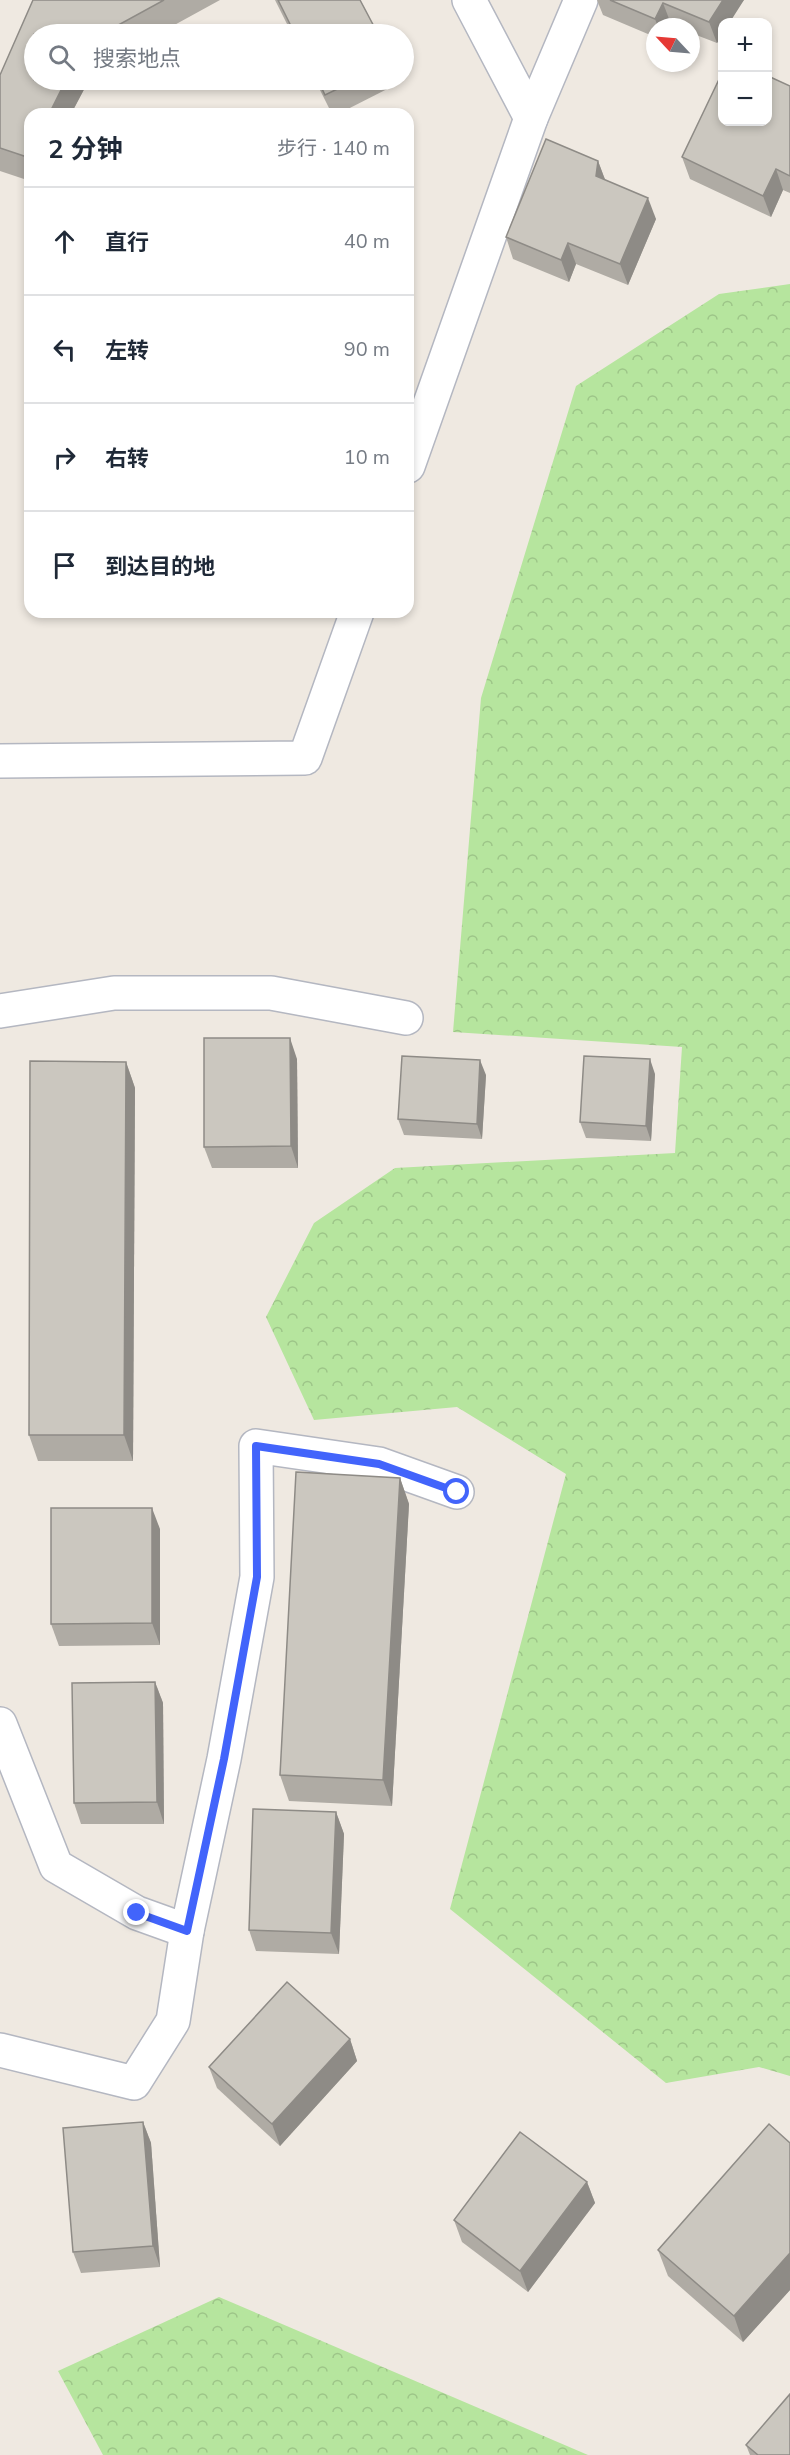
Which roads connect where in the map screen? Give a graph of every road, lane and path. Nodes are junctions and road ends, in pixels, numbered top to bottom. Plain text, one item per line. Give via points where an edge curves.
1 (469, 0) edge
2 (581, 0) edge
3 (531, 118) junction
4 (414, 449) edge
5 (355, 618) edge
6 (0, 761) edge
7 (0, 1011) edge
8 (406, 1018) dead end
9 (457, 1492) dead end
10 (0, 1724) edge
11 (187, 1931) junction
12 (0, 2050) edge

1 - 3 street
2 - 3 street
3 - 4 street
5 - 6 street via 305,758
7 - 8 street via 114,993 271,993
9 - 11 street via 379,1464 256,1446 257,1577
10 - 11 street via 57,1866 137,1913
11 - 12 street via 173,2020 134,2083

